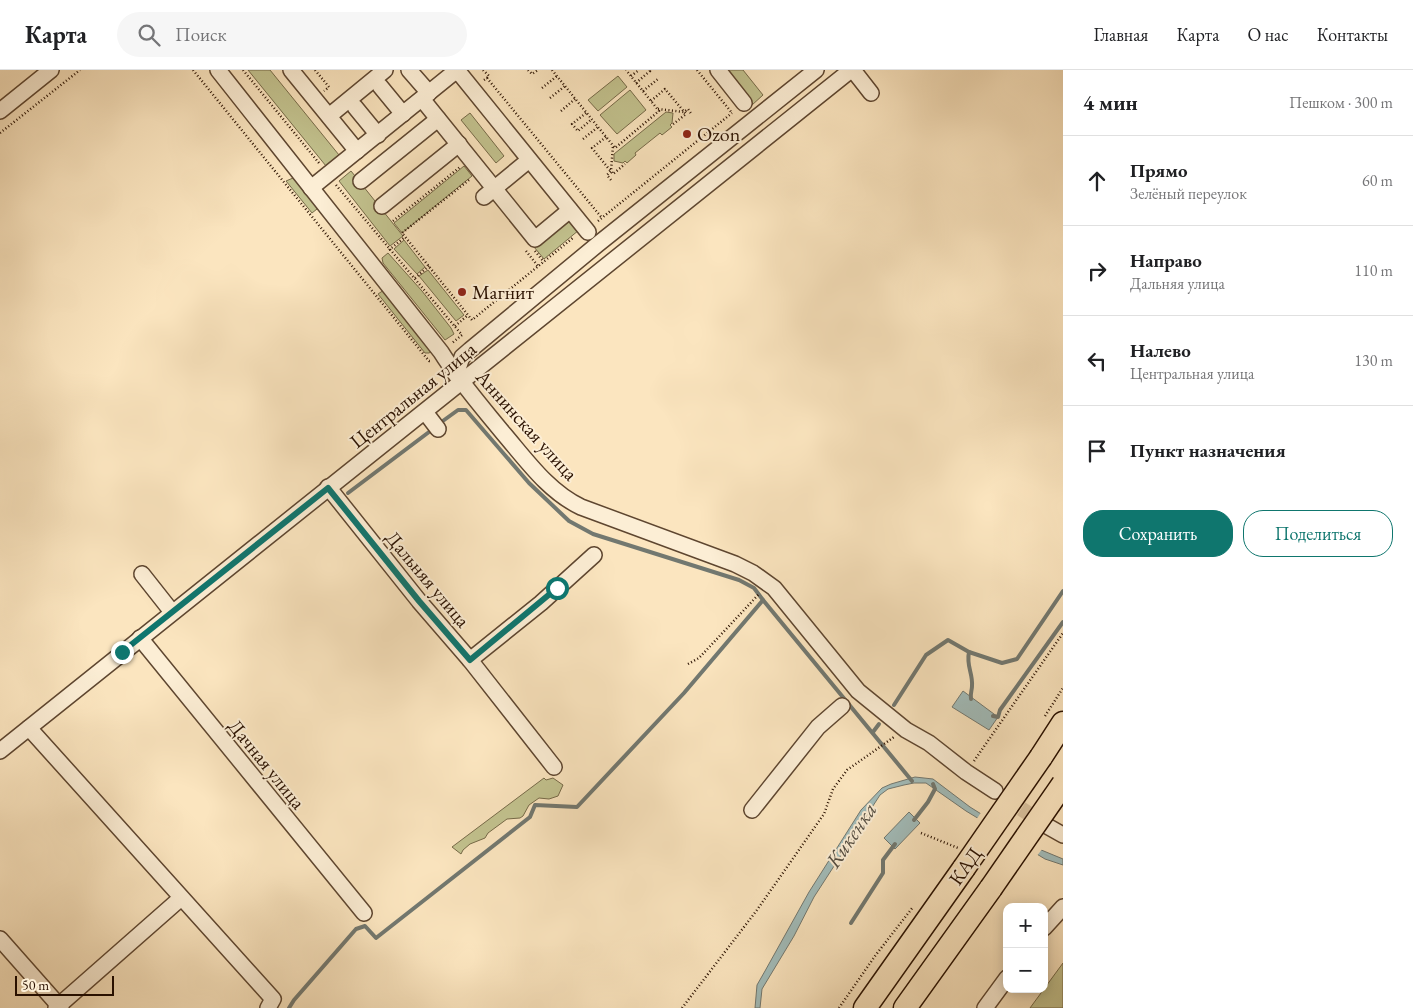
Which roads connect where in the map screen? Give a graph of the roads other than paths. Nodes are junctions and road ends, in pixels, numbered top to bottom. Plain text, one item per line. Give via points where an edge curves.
1 (51, 70) edge
2 (218, 70) edge
3 (291, 70) edge
4 (386, 70) edge
5 (409, 70) edge
6 (718, 70) edge
7 (816, 70) edge
8 (852, 70) edge
9 (457, 71) edge
10 (380, 86) dead end
11 (871, 93) dead end
12 (425, 96) junction
13 (744, 103) dead end
14 (355, 107) dead end
15 (0, 111) edge
16 (403, 114) junction
17 (329, 116) junction
18 (438, 119) junction
19 (378, 135) junction
20 (459, 144) junction
21 (357, 151) junction
22 (529, 160) junction
23 (361, 181) dead end
24 (311, 188) junction
25 (488, 188) junction
26 (382, 206) dead end
27 (570, 210) junction
28 (586, 230) road end
29 (459, 379) junction
30 (425, 412) junction
31 (438, 429) dead end
32 (328, 488) junction
33 (594, 555) dead end
34 (142, 574) dead end
35 (172, 612) junction
36 (140, 638) junction
37 (470, 660) junction
38 (850, 698) junction
39 (1063, 723) edge
40 (29, 728) junction
41 (0, 751) edge
42 (554, 767) dead end
43 (1063, 784) edge
44 (995, 791) tunnel mouth
45 (752, 810) dead end
46 (1047, 826) tunnel mouth
47 (1063, 835) edge
48 (181, 898) junction
49 (1063, 907) edge
50 (364, 913) dead end
51 (1048, 924) edge
52 (0, 939) edge
53 (1003, 983) edge
54 (59, 1007) edge
55 (268, 1008) edge
56 (865, 1008) edge
57 (905, 1008) edge
58 (985, 1008) edge

1 - 15 street
2 - 24 street, Аннинская улица
3 - 17 street
4 - 17 street
5 - 12 street
6 - 13 street
7 - 29 street via 462,357
8 - 11 street
8 - 29 street, Центральная улица
9 - 12 street
9 - 22 street
10 - 16 street
12 - 16 street
12 - 18 street
14 - 19 street
16 - 19 street
17 - 21 street
18 - 20 street
18 - 23 street
19 - 21 street
20 - 25 street
20 - 26 street
21 - 24 street
22 - 25 street
22 - 27 street
24 - 29 street, Аннинская улица
25 - 27 street via 524,236 535,239
27 - 28 street
29 - 30 street, Центральная улица
29 - 38 street, Аннинская улица via 550,486 570,502 735,564 774,588
30 - 31 street
30 - 32 street, Центральная улица
32 - 35 street, Центральная улица
32 - 37 street, Дальняя улица
33 - 37 street
34 - 35 street
35 - 36 street, Центральная улица
36 - 40 street, Центральная улица
36 - 50 street, Дачная улица
37 - 42 street, Дальняя улица
38 - 44 street, Аннинская улица via 886,715
38 - 45 street via 818,727
39 - 56 highway, КАД, bridge via 961,858
40 - 41 street, Центральная улица
40 - 48 street
43 - 57 highway, КАД, bridge
46 - 47 street
48 - 54 street
48 - 55 street via 273,999
49 - 51 street
52 - 54 street
53 - 58 street

